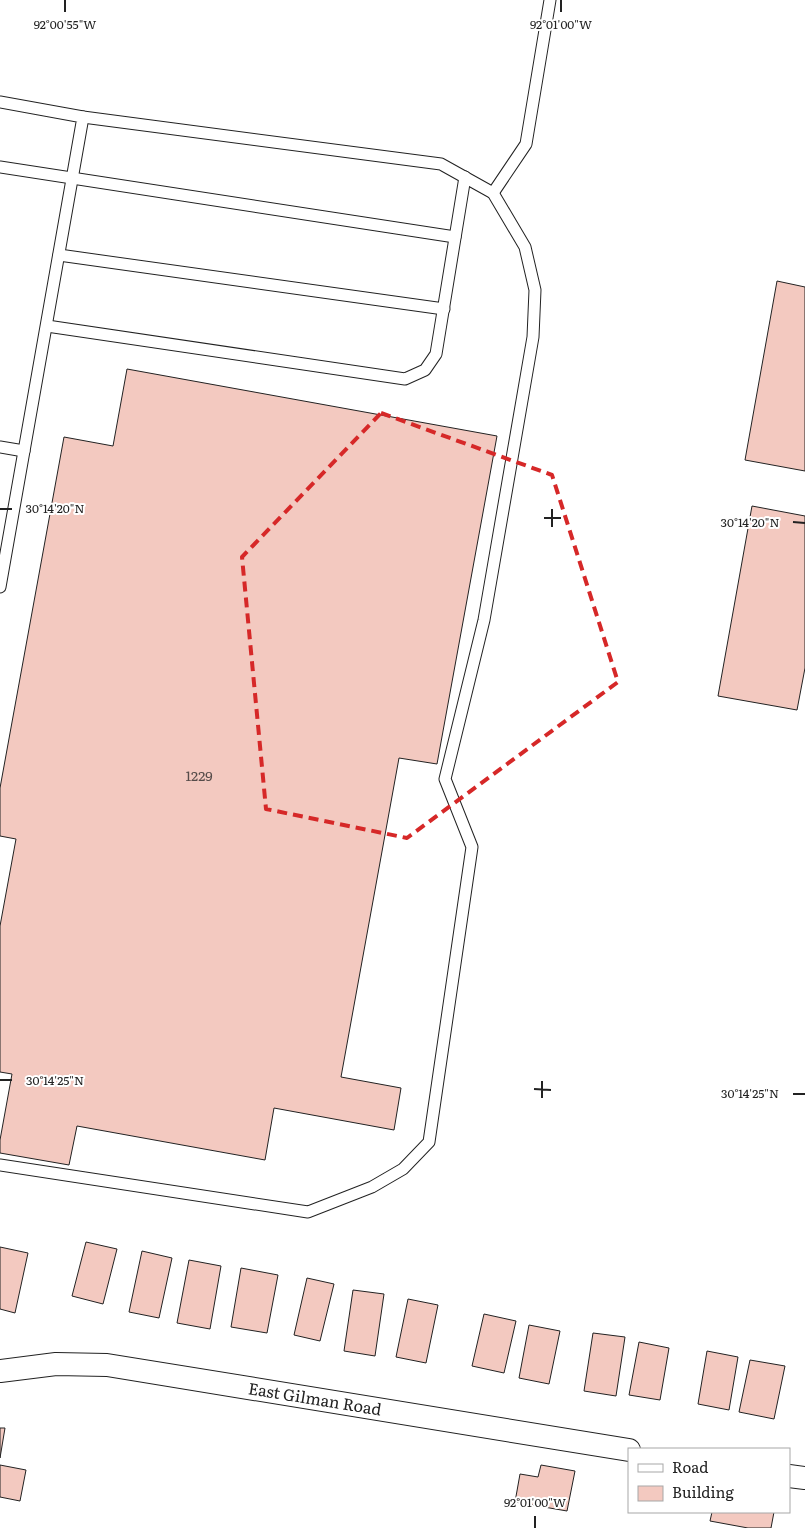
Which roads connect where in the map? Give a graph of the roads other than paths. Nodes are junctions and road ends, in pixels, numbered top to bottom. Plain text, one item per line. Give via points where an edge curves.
1 (550, 0) edge
2 (0, 102) edge
3 (83, 117) junction
4 (0, 167) edge
5 (465, 177) junction
6 (73, 178) junction
7 (493, 193) junction
8 (455, 237) junction
9 (58, 255) junction
10 (444, 309) junction
11 (47, 326) junction
12 (0, 447) edge
13 (24, 451) junction
14 (0, 586) edge
15 (0, 1165) edge
16 (0, 1371) edge
17 (628, 1450) edge
18 (790, 1476) edge
19 (805, 1478) edge

1 - 7 lane via 526,144
2 - 3 lane
3 - 5 lane via 441,164
3 - 6 lane
4 - 6 lane
5 - 7 lane
5 - 8 lane
6 - 8 lane
6 - 9 lane
7 - 15 lane via 525,246 535,290 533,337 484,620 445,779 472,847 429,1142 403,1169 372,1187 308,1212
8 - 10 lane
9 - 10 lane
9 - 11 lane
10 - 11 lane via 436,354 425,370 406,379
11 - 13 lane
12 - 13 lane
13 - 14 lane
16 - 17 street, East Gilman Road via 73,1363 107,1365
18 - 19 street

